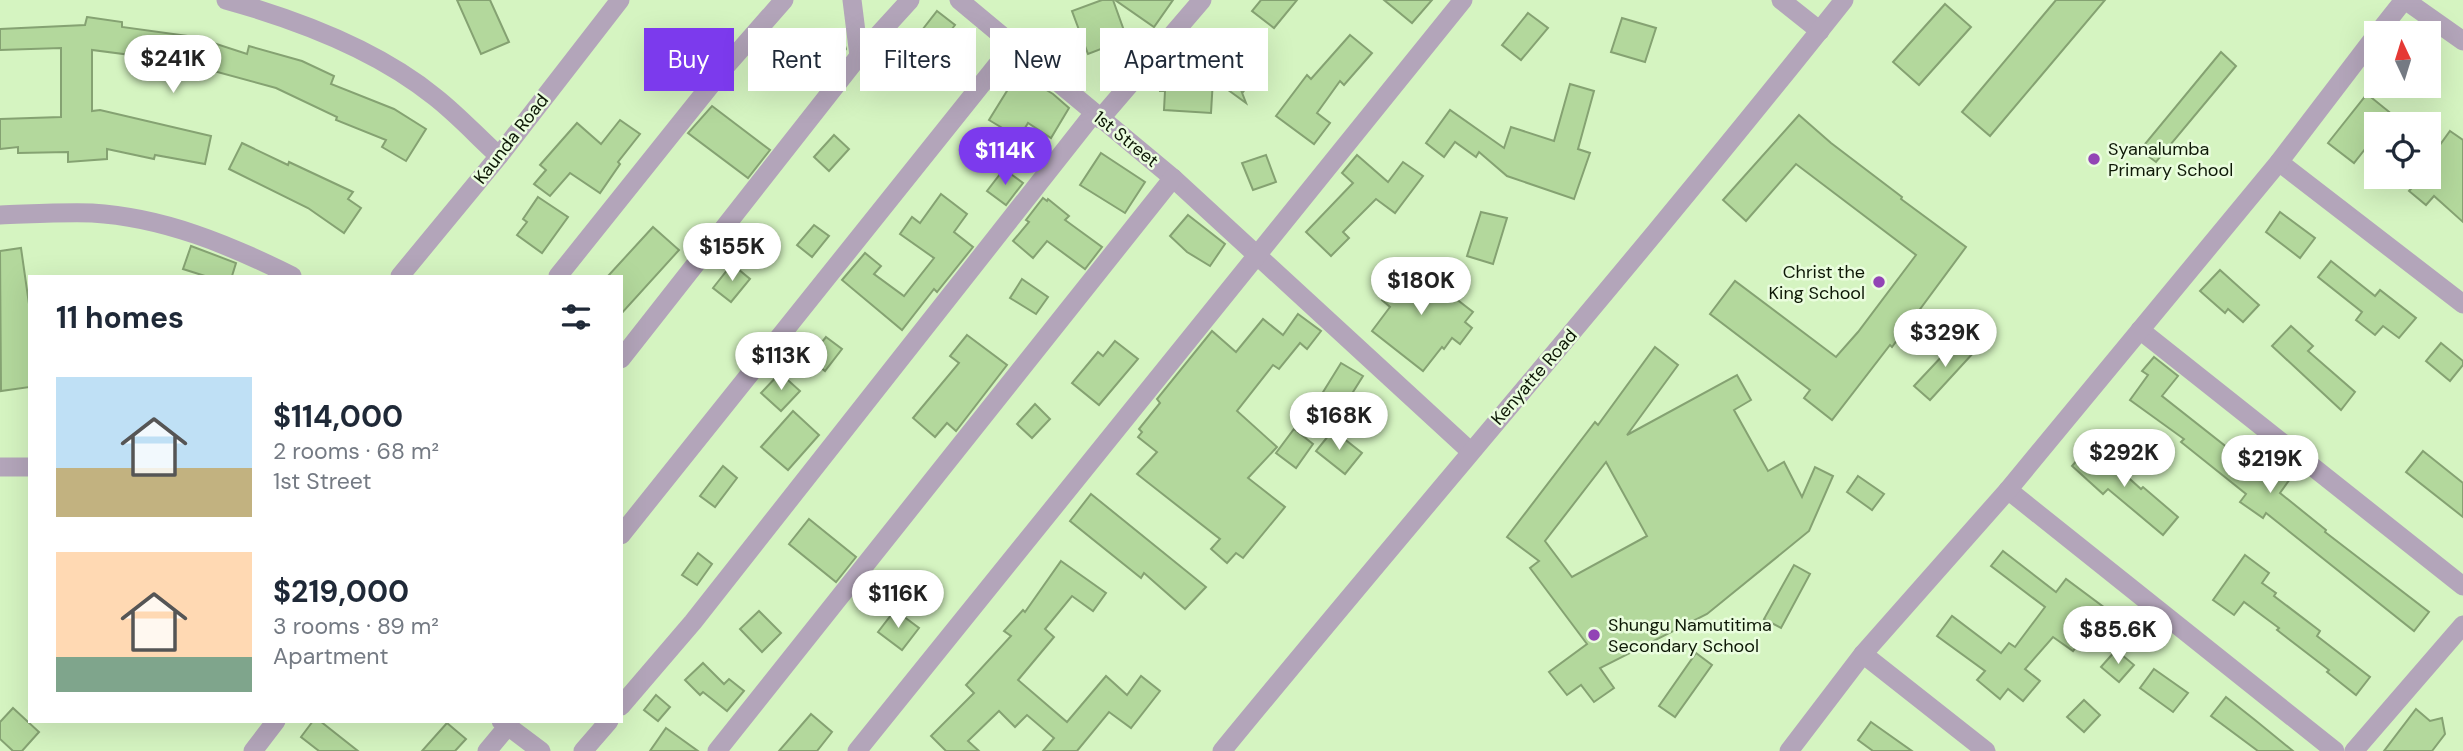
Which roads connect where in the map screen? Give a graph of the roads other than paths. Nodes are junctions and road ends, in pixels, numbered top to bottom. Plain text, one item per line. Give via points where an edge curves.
1 (226, 0) edge
2 (620, 0) edge
3 (784, 0) edge
4 (852, 0) edge
5 (910, 0) edge
6 (959, 0) edge
7 (1202, 0) edge
8 (1462, 0) edge
9 (1782, 0) edge
10 (1844, 0) edge
11 (2404, 0) edge
12 (2387, 21) edge
13 (993, 28) edge
14 (1820, 31) junction
15 (2463, 41) edge
16 (2364, 51) edge
17 (859, 56) junction
18 (990, 74) edge
19 (1067, 91) edge
20 (1097, 116) junction
21 (499, 156) junction
22 (2279, 162) junction
23 (1173, 178) junction
24 (0, 215) edge
25 (1258, 256) junction
26 (290, 275) edge
27 (401, 275) edge
28 (559, 275) edge
29 (2463, 304) edge
30 (2140, 330) junction
31 (623, 356) edge
32 (1470, 451) junction
33 (0, 467) edge
34 (28, 467) edge
35 (2008, 490) junction
36 (623, 532) edge
37 (2463, 586) edge
38 (2463, 625) edge
39 (1863, 654) junction
40 (623, 704) edge
41 (274, 723) edge
42 (606, 723) edge
43 (504, 724) edge
44 (253, 751) edge
45 (486, 751) edge
46 (541, 751) edge
47 (583, 751) edge
48 (717, 751) edge
49 (857, 751) edge
50 (1222, 751) edge
51 (1788, 751) edge
52 (1986, 751) edge
53 (2335, 751) edge
54 (2354, 751) edge

1 - 21 street via 319,31 386,64 435,97
2 - 21 street, Kaunda Road
3 - 28 street
4 - 17 street
5 - 17 street
6 - 13 street, 1st Street
7 - 20 street
8 - 25 street
9 - 14 street
10 - 14 street, Kenyatte Road
11 - 12 street
11 - 15 street
14 - 32 street, Kenyatte Road
16 - 22 street
17 - 31 street
18 - 36 street
19 - 20 street, 1st Street
20 - 23 street, 1st Street
20 - 40 street
21 - 27 street, Kaunda Road
22 - 29 street
22 - 30 street
23 - 25 street, 1st Street
23 - 48 street
24 - 26 street via 93,213 157,223 220,242
25 - 32 street, 1st Street
25 - 49 street
30 - 35 street
30 - 37 street
32 - 50 street, Kenyatte Road
33 - 34 street
35 - 39 street
35 - 53 street
38 - 54 street
39 - 51 street
39 - 52 street
41 - 44 street
42 - 47 street
43 - 45 street
43 - 46 street

